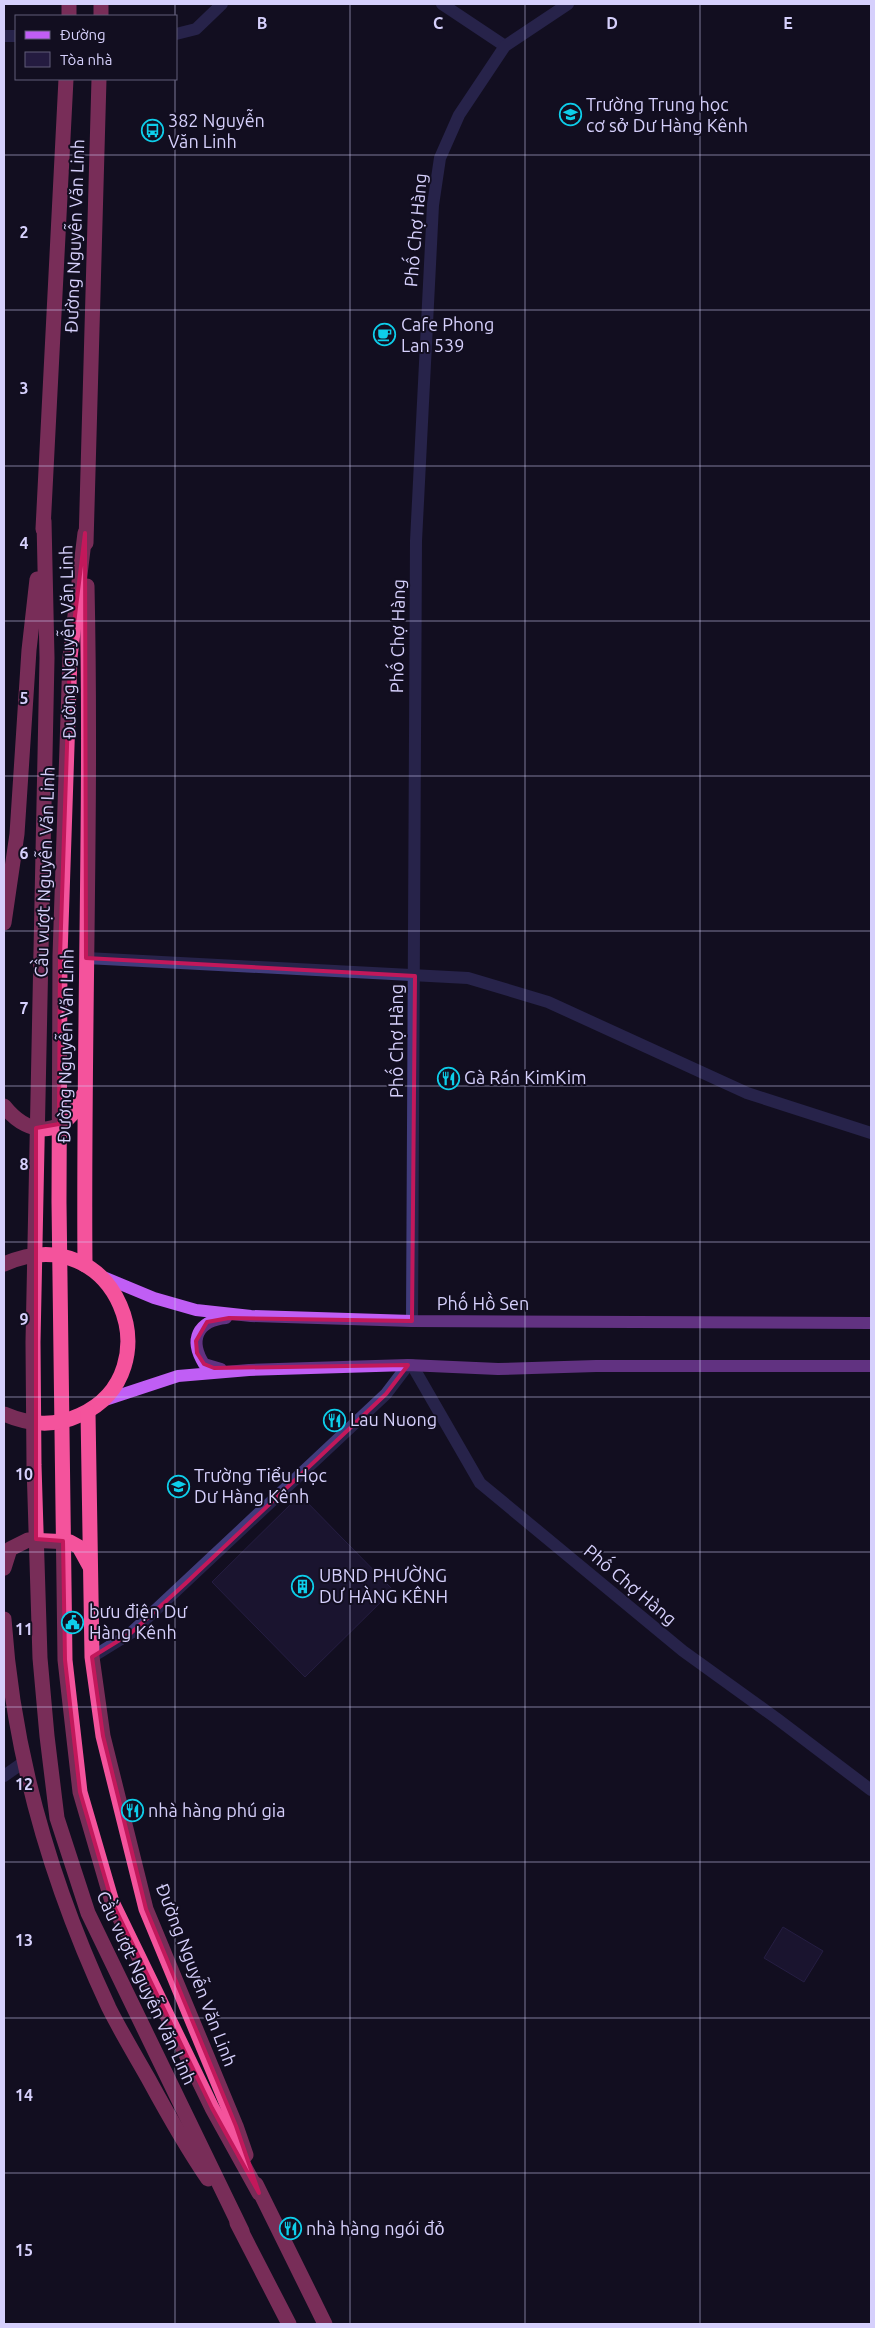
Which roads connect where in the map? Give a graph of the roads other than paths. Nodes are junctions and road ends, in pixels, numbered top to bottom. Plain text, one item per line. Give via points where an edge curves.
1 (222, 4) edge
2 (442, 4) edge
3 (568, 4) edge
4 (178, 34) edge
5 (505, 46) junction
6 (66, 80) edge
7 (99, 80) edge
8 (44, 521) junction
9 (85, 533) junction
10 (4, 923) edge
11 (86, 958) junction
12 (415, 976) junction
13 (84, 1092) junction
14 (4, 1106) edge
15 (871, 1133) edge
16 (4, 1264) edge
17 (85, 1265) junction
18 (101, 1276) junction
19 (251, 1316) junction
20 (412, 1321) junction
21 (871, 1323) edge
22 (410, 1365) junction
23 (871, 1366) edge
24 (249, 1370) junction
25 (102, 1401) junction
26 (88, 1412) junction
27 (4, 1414) edge
28 (4, 1568) edge
29 (90, 1569) junction
30 (4, 1619) edge
31 (92, 1657) junction
32 (24, 1762) junction
33 (4, 1776) edge
34 (871, 1790) edge
35 (259, 2193) junction
36 (242, 2231) junction
37 (289, 2324) edge
38 (325, 2324) edge

1 - 4 street via 196,29
2 - 5 street
3 - 5 street
5 - 12 street, Phố Chợ Hàng via 460,115 440,158 434,205 416,541
6 - 8 highway, Đường Nguyễn Văn Linh
7 - 9 highway, Đường Nguyễn Văn Linh
8 - 10 highway, Đường Nguyễn Văn Linh via 29,650 17,834
8 - 36 highway, Cầu vượt Nguyễn Văn Linh via 47,658 33,1351 39,1648 46,1736 57,1818 88,1913
9 - 11 highway, Đường Nguyễn Văn Linh via 88,665
9 - 35 highway, Cầu vượt Nguyễn Văn Linh via 70,657 60,956 59,1202 65,1660 80,1792 112,1902 212,2108
11 - 12 street
11 - 13 highway, Đường Nguyễn Văn Linh
12 - 15 street via 468,978 548,1002 747,1093
12 - 20 street, Phố Chợ Hàng
13 - 14 highway via 77,1110 63,1123 46,1129 28,1127 14,1119
13 - 17 highway, Đường Nguyễn Văn Linh
16 - 17 highway via 20,1257 42,1254 64,1256
17 - 18 highway
18 - 19 main road, Phố Hồ Sen via 154,1298 192,1309
18 - 25 highway via 114,1291 124,1313 128,1336 116,1383
19 - 20 main road, Phố Hồ Sen
19 - 24 main road via 207,1322 199,1330 196,1341 197,1353 204,1364 214,1368
20 - 21 main road, Phố Hồ Sen
22 - 23 main road via 498,1369
22 - 24 main road
22 - 31 street via 386,1394 179,1589 131,1633
22 - 34 street, Phố Chợ Hàng via 480,1484 683,1652
24 - 25 main road via 178,1376
25 - 26 highway
26 - 27 highway via 67,1421 44,1425 21,1422
26 - 29 highway, Đường Nguyễn Văn Linh
28 - 29 highway via 10,1549 28,1540 50,1539 79,1547
29 - 31 highway, Đường Nguyễn Văn Linh
30 - 32 highway via 8,1672
31 - 35 highway, Đường Nguyễn Văn Linh via 103,1736 146,1909 236,2126
32 - 33 street
32 - 36 highway via 56,1877 110,2009 186,2148
35 - 38 highway, Đường Nguyễn Văn Linh
36 - 37 highway

